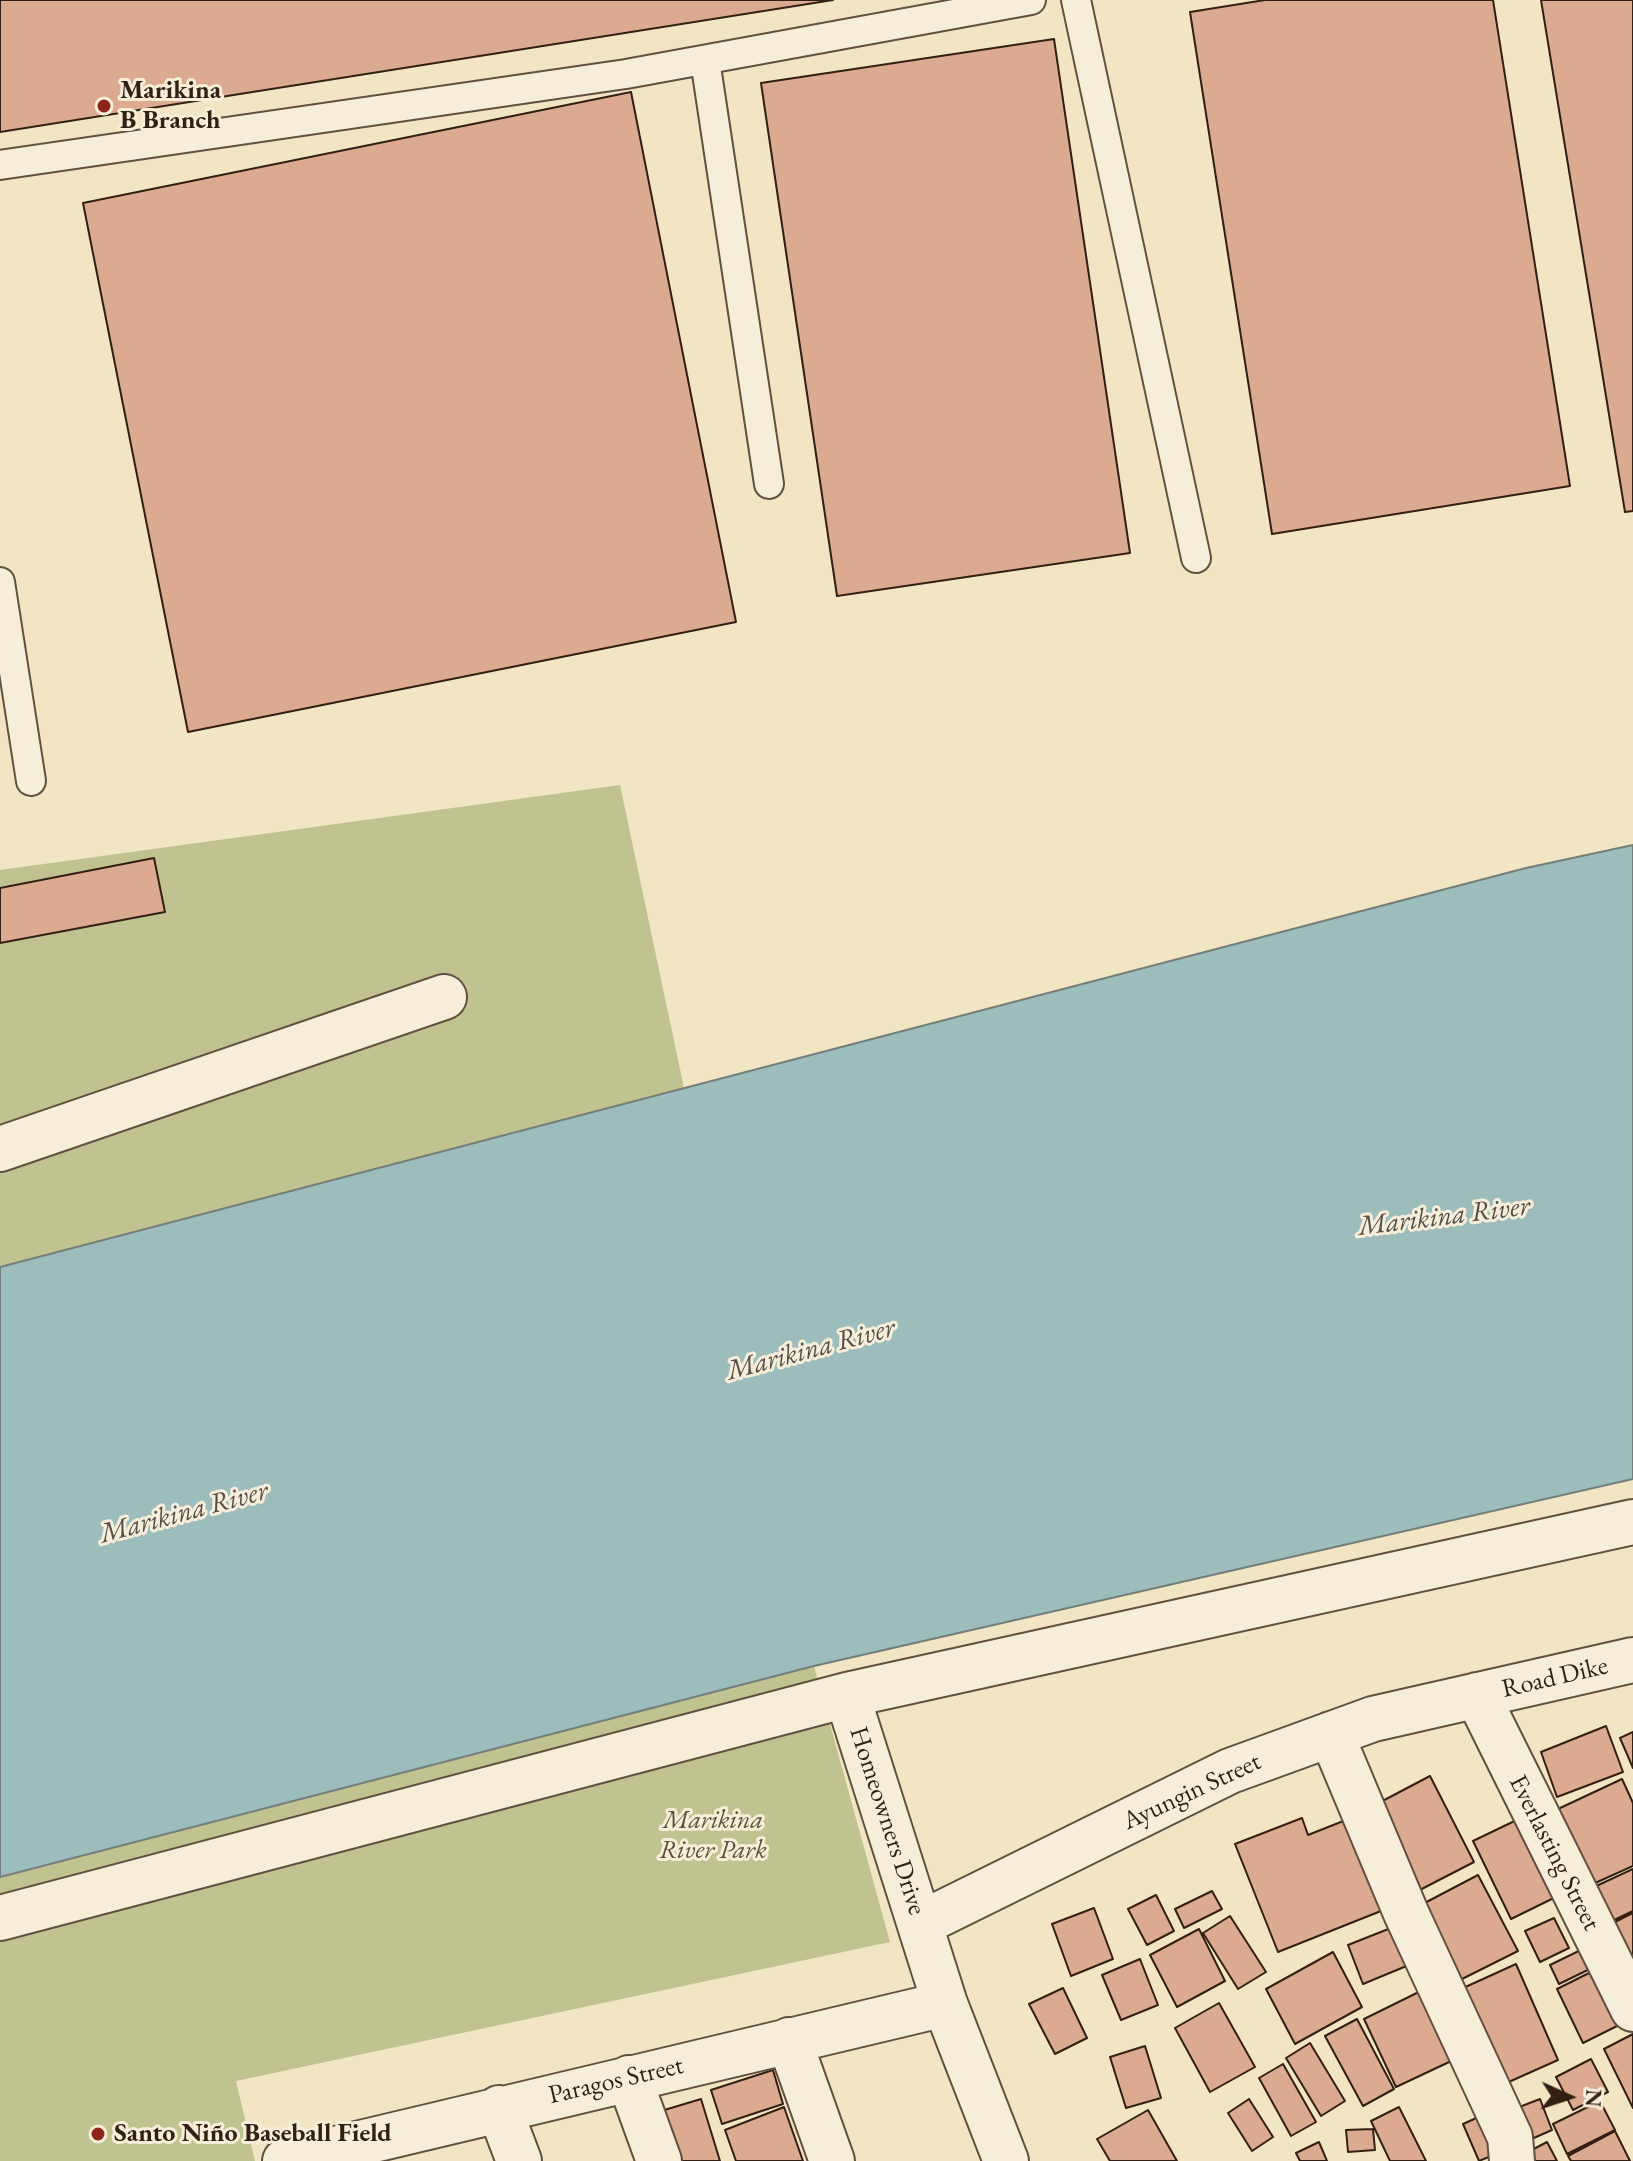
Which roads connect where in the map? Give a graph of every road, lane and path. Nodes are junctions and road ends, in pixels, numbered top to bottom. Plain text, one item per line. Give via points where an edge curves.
1 (1031, 0) edge
2 (1076, 0) edge
3 (705, 60) junction
4 (0, 165) edge
5 (769, 484) dead end
6 (1196, 558) dead end
7 (0, 582) edge
8 (31, 781) dead end
9 (444, 997) dead end
10 (0, 1149) edge
11 (1633, 1522) edge
12 (1633, 1660) edge
13 (847, 1695) junction
14 (1477, 1695) junction
15 (1331, 1734) junction
16 (0, 1918) edge
17 (923, 1935) junction
18 (945, 2004) junction
19 (1633, 2009) edge
20 (789, 2040) junction
21 (629, 2078) junction
22 (499, 2108) junction
23 (363, 2151) edge
24 (286, 2160) edge
25 (519, 2161) edge
26 (659, 2161) edge
27 (832, 2161) edge
28 (1006, 2161) edge
29 (1512, 2161) edge

1 - 3 lane
2 - 6 lane
3 - 4 lane
3 - 5 lane
7 - 8 lane
9 - 10 street
11 - 13 street
12 - 14 street, Road Dike
13 - 16 street
13 - 17 street, Homeowners Drive
14 - 15 street, Ayungin Street
14 - 19 street, Everlasting Street
15 - 17 street, Ayungin Street via 1230,1771
15 - 29 street via 1406,1913 1510,2137
17 - 18 street, Homeowners Drive
18 - 20 street, Paragos Street
18 - 28 street, Homeowners Drive
20 - 21 street, Paragos Street
20 - 27 street
21 - 22 street, Paragos Street
21 - 26 street
22 - 23 street, Paragos Street
22 - 25 street
23 - 24 street, Paragos Street

